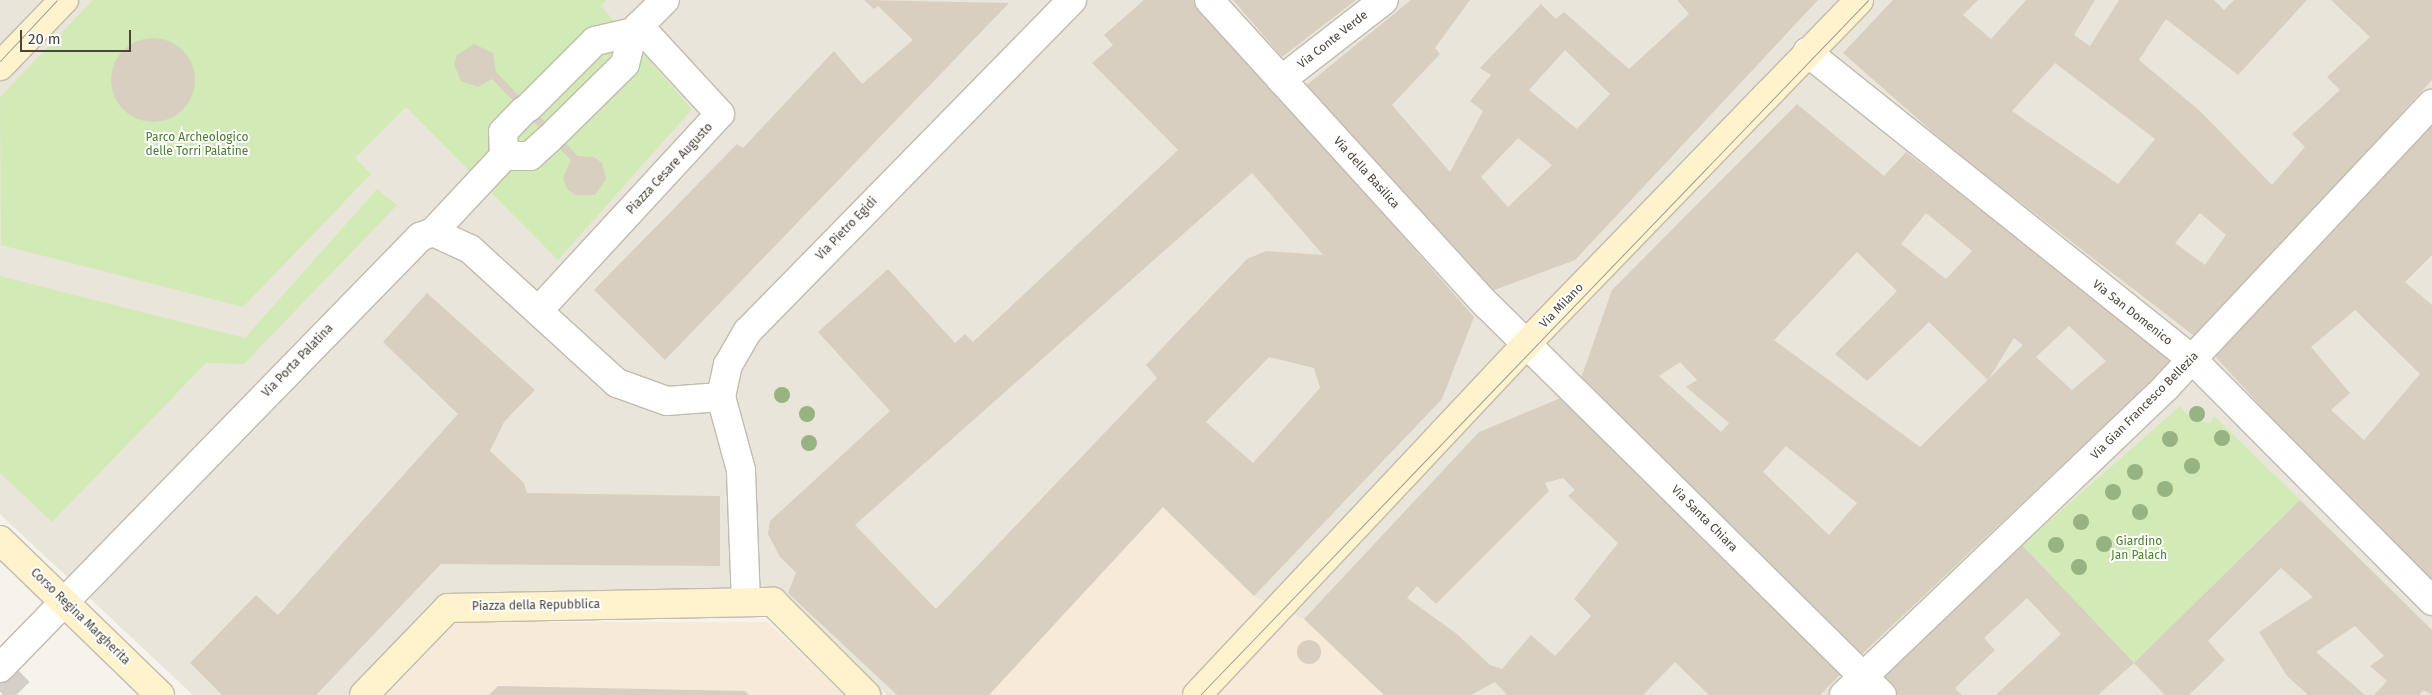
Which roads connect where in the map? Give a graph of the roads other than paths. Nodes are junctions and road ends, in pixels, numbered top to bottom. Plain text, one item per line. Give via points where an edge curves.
1 (64, 0) edge
2 (665, 0) edge
3 (1072, 0) edge
4 (1209, 0) edge
5 (1384, 0) edge
6 (1856, 1) edge
7 (636, 29) junction
8 (1807, 52) junction
9 (0, 66) edge
10 (1281, 80) junction
11 (2432, 104) edge
12 (504, 156) junction
13 (433, 232) junction
14 (538, 311) junction
15 (1527, 343) junction
16 (2192, 359) junction
17 (721, 397) junction
18 (0, 540) edge
19 (2432, 601) edge
20 (65, 602) junction
21 (746, 602) junction
22 (0, 668) edge
23 (1873, 686) edge
24 (160, 695) edge
25 (364, 695) edge
26 (866, 695) edge
27 (1197, 695) edge
28 (1844, 695) edge

1 - 9 street
2 - 7 street
3 - 17 street, Via Pietro Egidi via 748,331 728,365
4 - 10 street, Via della Basilica
5 - 10 street, Via Conte Verde
6 - 8 street, Via Milano
7 - 12 street via 625,64 552,136 530,156
7 - 12 street via 595,41 503,132
7 - 14 street, Piazza Cesare Augusto via 720,114
8 - 15 street, Via Milano
8 - 16 street, Via San Domenico
10 - 15 street, Via della Basilica
11 - 16 street, Via Gian Francesco Bellezia
12 - 13 street, Via Porta Palatina
13 - 14 street via 470,249
13 - 20 street, Via Porta Palatina via 410,245
14 - 17 street via 618,383 667,401
15 - 23 street, Via Santa Chiara
15 - 27 street, Via Milano
16 - 19 street, Via San Domenico
16 - 23 street, Via Gian Francesco Bellezia
17 - 21 street via 741,470
18 - 20 street, Corso Regina Margherita
20 - 22 street, Via Porta Palatina
20 - 24 street, Corso Regina Margherita
21 - 25 street, Piazza della Repubblica via 448,608
21 - 26 street, Piazza della Repubblica via 773,602
23 - 28 street, Via Gian Francesco Bellezia

